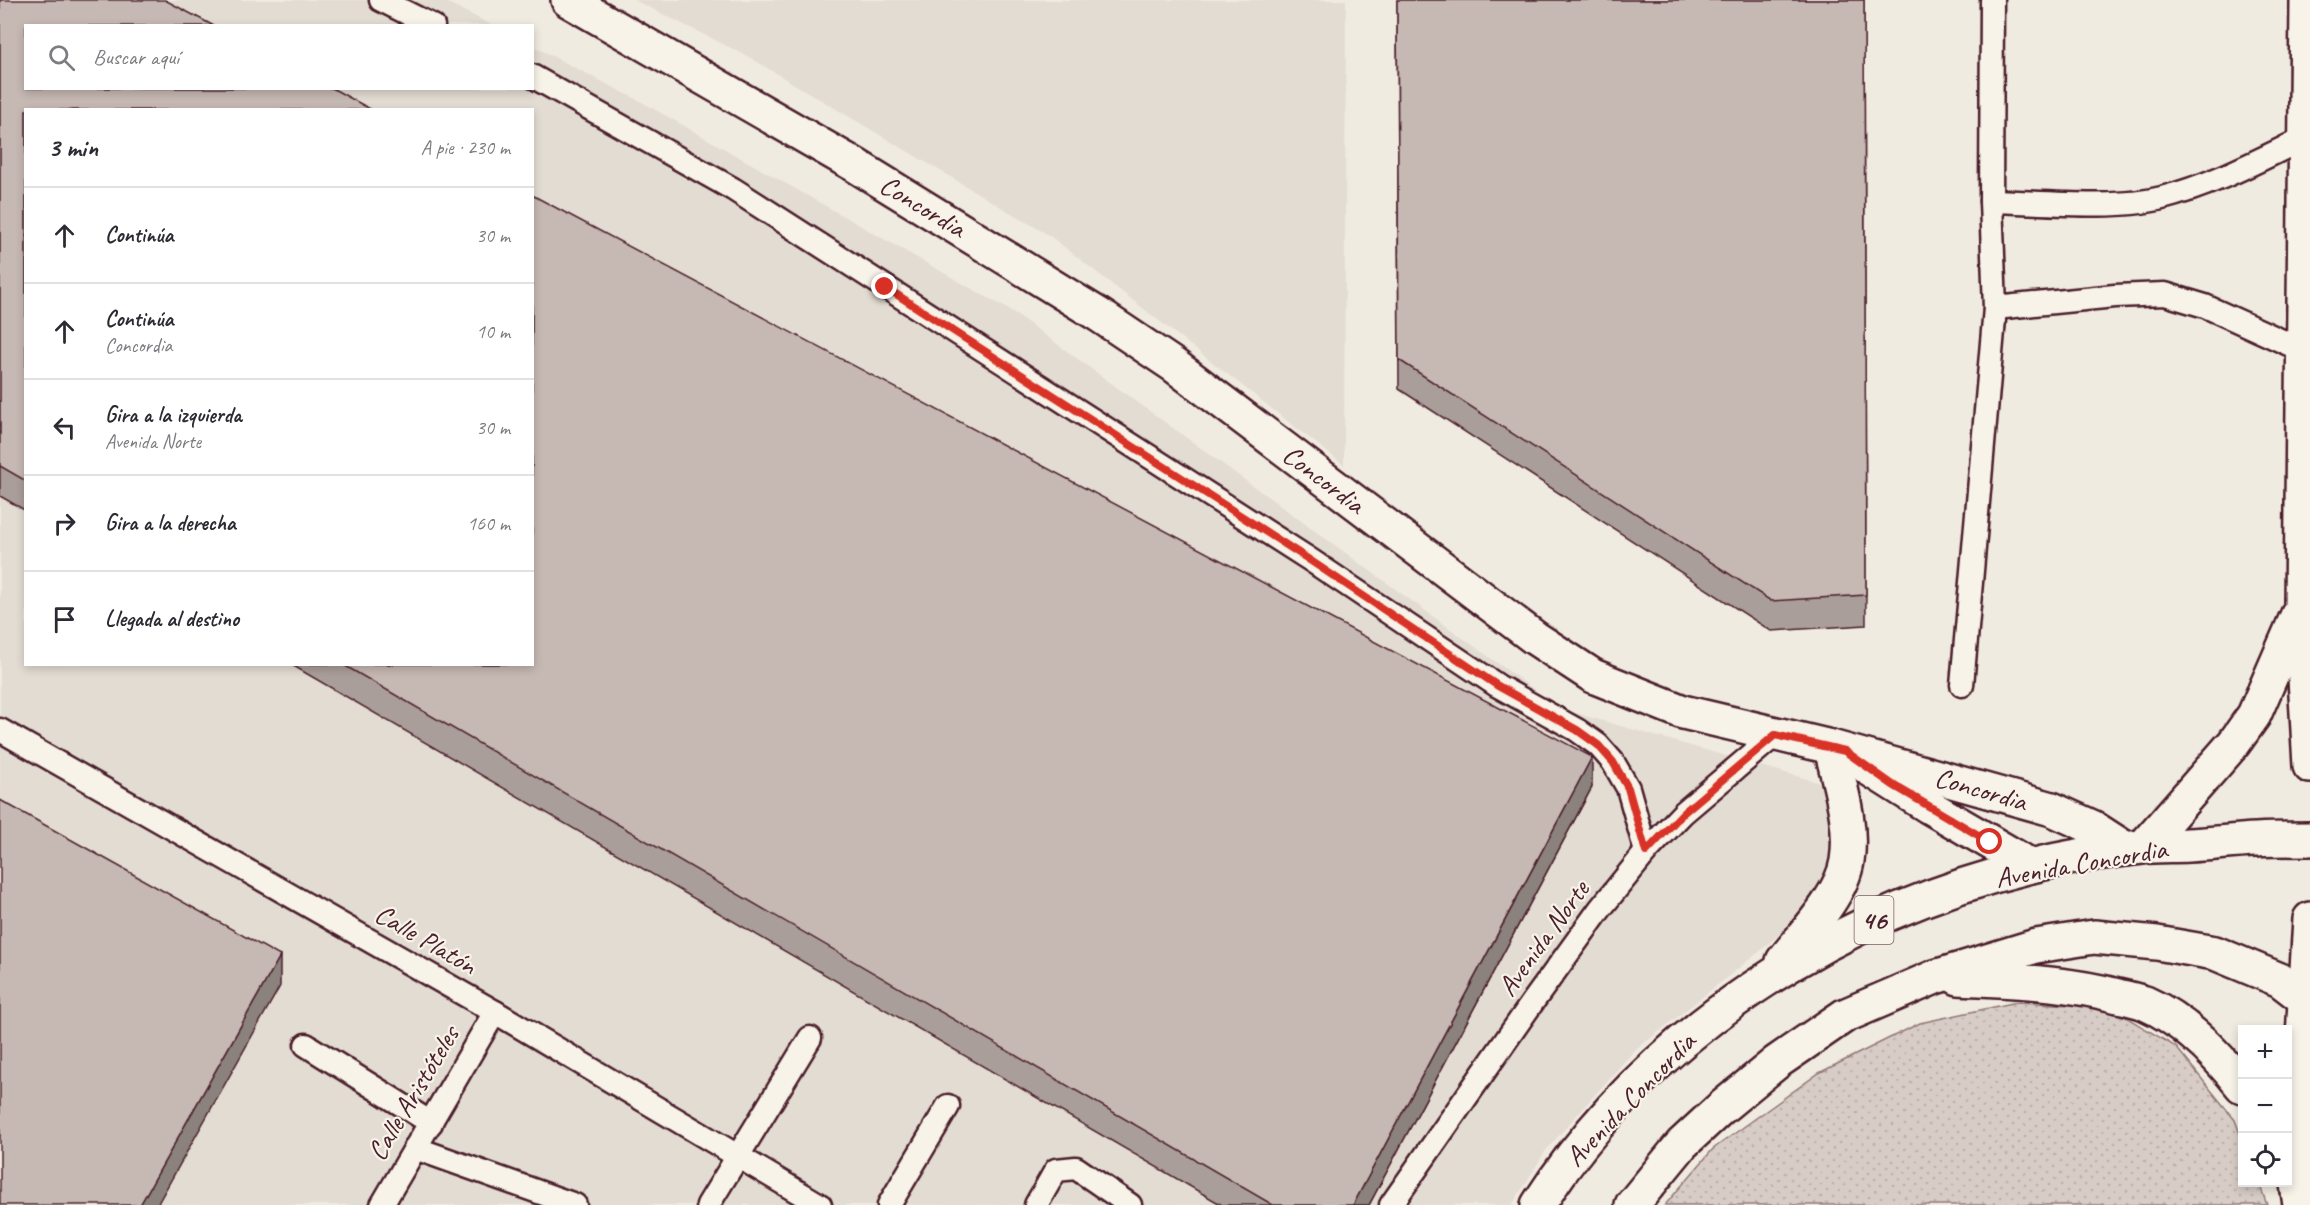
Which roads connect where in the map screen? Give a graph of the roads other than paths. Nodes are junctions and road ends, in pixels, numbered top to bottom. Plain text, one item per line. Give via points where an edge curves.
1 (381, 0) edge
2 (568, 0) edge
3 (1992, 0) edge
4 (2307, 0) edge
5 (429, 24) edge
6 (534, 77) edge
7 (2307, 137) junction
8 (1991, 201) junction
9 (1995, 308) junction
10 (2304, 351) junction
11 (2301, 607) junction
12 (2308, 679) edge
13 (1962, 685) dead end
14 (0, 730) edge
15 (1775, 735) junction
16 (1838, 749) junction
17 (2310, 766) edge
18 (2310, 839) edge
19 (2135, 848) junction
20 (1646, 852) junction
21 (2031, 866) junction
22 (2310, 919) edge
23 (1774, 973) junction
24 (1935, 977) junction
25 (2308, 1002) edge
26 (495, 1012) junction
27 (810, 1038) dead end
28 (306, 1045) dead end
29 (2238, 1081) edge
30 (948, 1106) dead end
31 (431, 1122) junction
32 (415, 1148) junction
33 (2292, 1154) edge
34 (738, 1156) junction
35 (2292, 1169) edge
36 (382, 1205) edge
37 (575, 1205) edge
38 (708, 1205) edge
39 (819, 1205) edge
40 (889, 1205) edge
41 (1036, 1205) edge
42 (1130, 1205) edge
43 (1391, 1205) edge
44 (1538, 1205) edge
45 (1632, 1205) edge
46 (2300, 1205) edge

1 - 5 lane
2 - 15 main road, Concordia via 855,165 1099,315 1175,366 1459,581 1593,676 1683,712
3 - 8 lane
4 - 7 main road
6 - 20 lane via 733,189 1498,686 1584,735 1613,762 1628,788
7 - 8 lane via 2207,184 2160,199 2111,204
7 - 10 main road
8 - 9 lane
9 - 10 lane via 2165,294 2205,306
9 - 13 lane
10 - 11 main road
11 - 12 main road
11 - 19 main road via 2254,715 2234,743
12 - 17 main road
14 - 26 lane, Calle Platón
15 - 16 main road, Concordia
15 - 20 lane, Avenida Norte via 1683,813
16 - 19 main road, Concordia via 2052,809
16 - 21 main road
16 - 23 main road via 1847,862 1824,909
18 - 19 main road, Avenida Concordia / 46
19 - 21 main road, Avenida Concordia / 46
20 - 43 lane, Avenida Norte via 1539,993
21 - 23 main road, Avenida Concordia / 46 via 1895,910
22 - 25 main road
23 - 44 main road, Avenida Concordia / 46 via 1689,1034 1643,1077 1594,1128
24 - 25 main road via 2036,946 2094,937 2215,953 2280,980
24 - 29 main road via 2049,983 2145,1003 2207,1046
24 - 45 main road via 1844,1016 1777,1062 1682,1144
25 - 33 main road
26 - 31 lane, Calle Aristóteles
26 - 34 lane, Calle Platón
27 - 34 lane
28 - 31 lane
30 - 40 lane
31 - 32 lane, Calle Aristóteles
32 - 36 lane, Calle Aristóteles
32 - 37 lane
34 - 38 lane
34 - 39 lane, Calle Platón
35 - 46 main road
41 - 42 lane via 1056,1170 1076,1168

